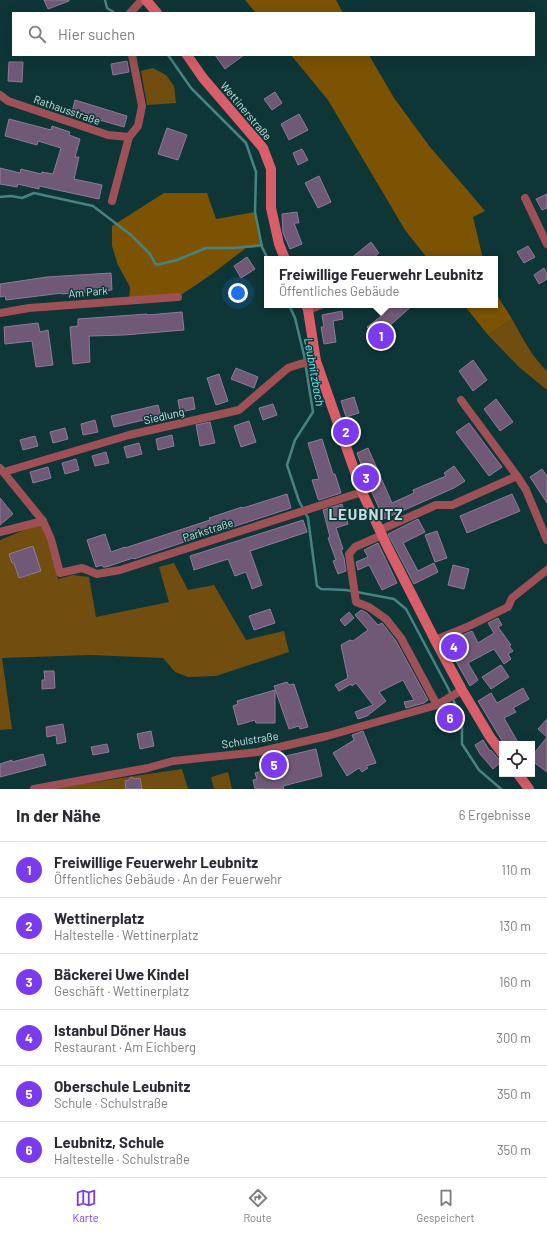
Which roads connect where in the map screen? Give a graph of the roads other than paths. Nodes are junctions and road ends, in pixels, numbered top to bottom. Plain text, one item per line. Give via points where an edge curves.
1 (142, 0) edge
2 (146, 0) edge
3 (131, 12) edge
4 (156, 12) edge
5 (132, 56) edge
6 (188, 56) edge
7 (0, 95) edge
8 (129, 137) junction
9 (525, 198) dead end
10 (112, 201) dead end
11 (547, 244) edge
12 (285, 256) edge
13 (178, 297) dead end
14 (307, 308) edge
15 (0, 313) edge
16 (313, 362) junction
17 (461, 400) dead end
18 (2, 470) edge
19 (517, 476) junction
20 (362, 492) junction
21 (43, 521) junction
22 (0, 532) edge
23 (381, 532) junction
24 (547, 540) edge
25 (547, 570) edge
26 (435, 640) junction
27 (459, 692) junction
28 (437, 705) junction
29 (499, 749) edge
30 (520, 777) edge
31 (527, 788) edge
32 (34, 789) edge

1 - 3 street
2 - 4 street
5 - 8 street via 142,106 138,126
6 - 12 street, Wettinerstraße via 262,148 271,169 272,208 279,244
7 - 8 street, Rathausstraße via 8,101 108,135
8 - 10 street
9 - 11 street
13 - 15 street, Am Park via 29,308
14 - 16 street
16 - 18 street, Siedlung via 288,368 239,410 129,435
16 - 20 street via 324,384
17 - 19 street
18 - 21 street
19 - 23 street via 452,506 436,505
19 - 24 street via 526,490
20 - 21 street, Parkstraße via 120,570 97,574 82,568 60,573 51,539
20 - 23 street
21 - 22 street
23 - 26 street
23 - 28 street via 355,547 349,554 355,599 386,619 397,633
25 - 26 street via 512,598 508,607
26 - 27 street
27 - 28 street, Schulstraße
27 - 29 street
28 - 32 street, Schulstraße via 327,736 258,752 173,761
30 - 31 street

